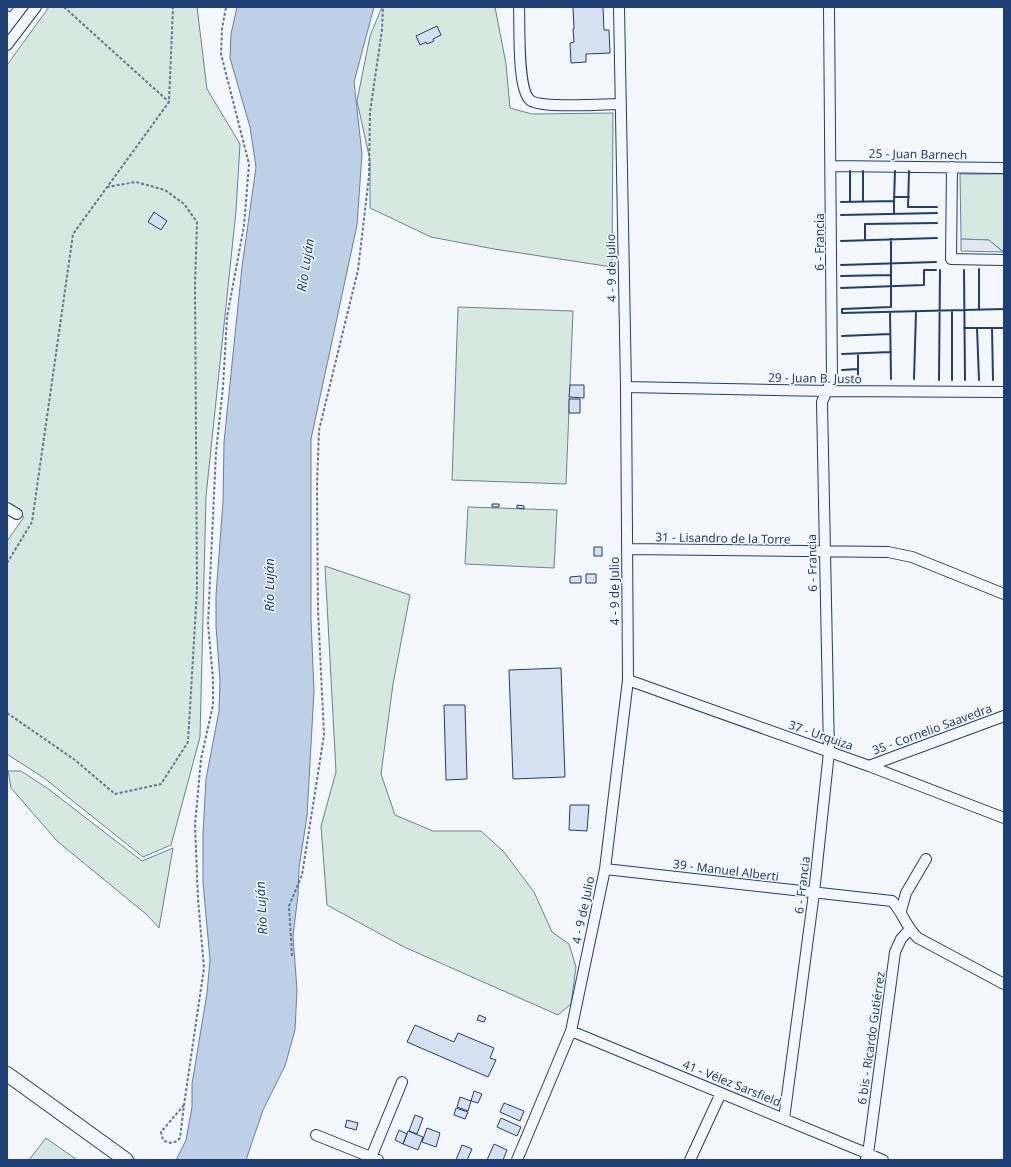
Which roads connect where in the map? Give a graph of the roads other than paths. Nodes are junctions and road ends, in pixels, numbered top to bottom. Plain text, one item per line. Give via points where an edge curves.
1 (36, 7) edge
2 (519, 7) edge
3 (619, 7) edge
4 (829, 7) edge
5 (7, 45) edge
6 (621, 104) junction
7 (831, 166) junction
8 (952, 167) junction
9 (1004, 168) edge
10 (1004, 260) edge
11 (626, 387) junction
12 (828, 391) junction
13 (1004, 392) edge
14 (7, 508) edge
15 (16, 514) dead end
16 (627, 549) junction
17 (824, 552) junction
18 (1004, 594) edge
19 (628, 680) junction
20 (1004, 716) edge
21 (829, 752) junction
22 (869, 766) junction
23 (1004, 818) edge
24 (926, 859) dead end
25 (605, 869) junction
26 (814, 893) junction
27 (901, 911) junction
28 (909, 930) junction
29 (1004, 984) edge
30 (571, 1031) junction
31 (7, 1074) edge
32 (402, 1082) dead end
33 (721, 1093) junction
34 (784, 1119) junction
35 (316, 1135) dead end
36 (867, 1157) edge
37 (373, 1159) edge
38 (126, 1160) edge
39 (517, 1160) edge
40 (690, 1160) edge
41 (883, 1160) edge

1 - 5 street
2 - 6 street via 522,83 530,101 547,105
3 - 6 street, 4 - 9 de Julio
4 - 7 street, 6 - Francia
6 - 11 street, 4 - 9 de Julio
7 - 8 street, 25 - Juan Barnech
7 - 12 street, 6 - Francia via 832,379
8 - 9 street, 25 - Juan Barnech
8 - 10 street via 950,259
11 - 12 street, 29 - Juan B. Justo
11 - 16 street, 4 - 9 de Julio
12 - 13 street, 29 - Juan B. Justo
12 - 17 street, 6 - Francia via 822,402
14 - 15 street
16 - 17 street, 31 - Lisandro de la Torre
16 - 19 street, 4 - 9 de Julio
17 - 18 street, 31 - Lisandro de la Torre via 888,552 912,557
17 - 21 street, 6 - Francia
19 - 21 street, 37 - Urquiza
19 - 25 street, 4 - 9 de Julio
20 - 22 street, 35 - Cornelio Saavedra
21 - 22 street, 37 - Urquiza
21 - 26 street, 6 - Francia
22 - 23 street, 37 - Urquiza
24 - 27 street via 906,893
25 - 26 street, 39 - Manuel Alberti
25 - 30 street, 4 - 9 de Julio
26 - 27 street, 39 - Manuel Alberti via 892,901
26 - 34 street, 6 - Francia
27 - 28 street
28 - 29 street via 937,950
28 - 36 street, 6 bis - Ricardo Gutiérrez via 895,952
30 - 33 street, 41 - Vélez Sarsfield
30 - 39 street, 4 - 9 de Julio
31 - 38 street
32 - 37 street
33 - 34 street, 41 - Vélez Sarsfield
33 - 40 street
34 - 36 street, 41 - Vélez Sarsfield
35 - 37 street
36 - 41 street, 41 - Vélez Sarsfield

